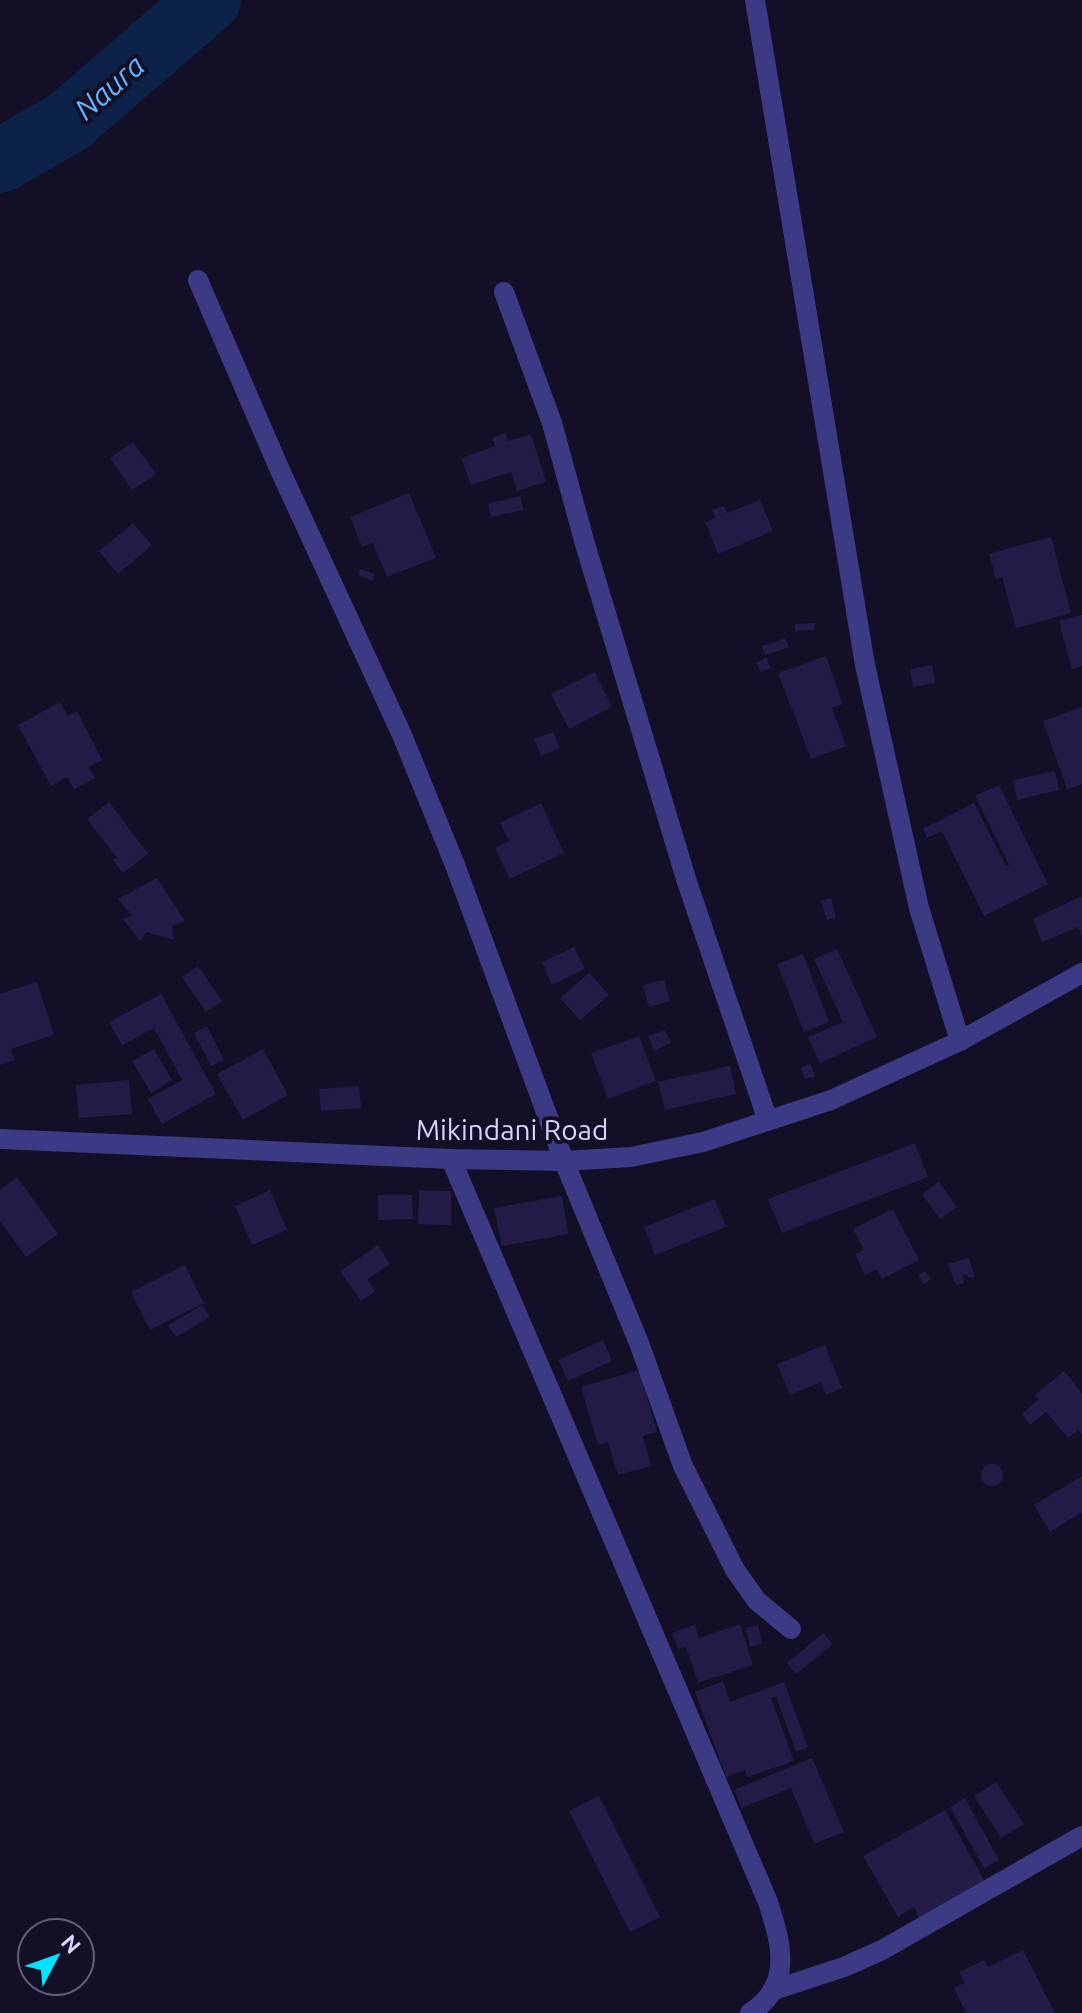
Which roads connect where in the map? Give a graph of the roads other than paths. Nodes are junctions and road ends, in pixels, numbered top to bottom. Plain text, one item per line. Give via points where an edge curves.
1 (755, 0) edge
2 (198, 280) dead end
3 (504, 292) dead end
4 (1082, 973) edge
5 (960, 1041) junction
6 (768, 1121) junction
7 (0, 1139) edge
8 (451, 1159) junction
9 (564, 1161) junction
10 (791, 1629) dead end
11 (1082, 1836) edge
12 (774, 1990) junction
13 (750, 2013) edge

1 - 5 street via 865,665 919,908
2 - 9 street via 402,735
3 - 6 street via 552,423 687,882
4 - 5 street, Mikindani Road
5 - 6 street, Mikindani Road via 831,1100
6 - 9 street, Mikindani Road via 631,1157
7 - 8 street, Mikindani Road
8 - 9 street, Mikindani Road
8 - 12 street via 768,1902 782,1966
9 - 10 street via 711,1526 757,1601
11 - 12 street via 882,1950
12 - 13 street

